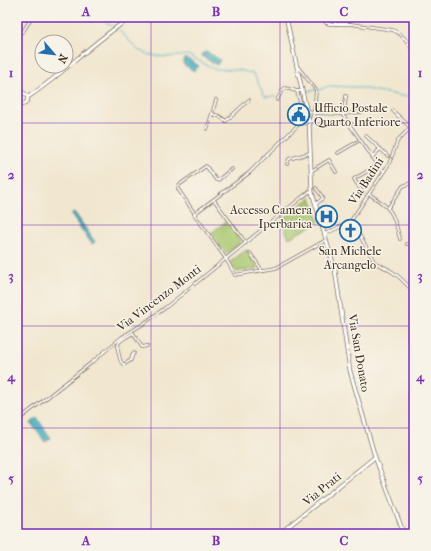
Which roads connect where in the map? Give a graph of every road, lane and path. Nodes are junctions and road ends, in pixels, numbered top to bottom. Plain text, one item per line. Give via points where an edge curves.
1 (32, 17) edge
2 (132, 17) edge
3 (286, 17) edge
4 (323, 17) edge
5 (331, 17) edge
6 (337, 24) junction
7 (17, 36) edge
8 (414, 54) edge
9 (297, 66) junction
10 (302, 90) junction
11 (17, 91) edge
12 (297, 91) junction
13 (25, 95) junction
14 (17, 96) edge
15 (346, 96) dead end
16 (216, 100) dead end
17 (248, 100) dead end
18 (277, 100) dead end
19 (17, 103) edge
20 (306, 110) junction
21 (393, 111) dead end
22 (362, 112) dead end
23 (314, 113) junction
24 (212, 114) junction
25 (343, 114) junction
26 (307, 120) junction
27 (414, 124) edge
28 (410, 127) junction
29 (207, 129) dead end
30 (366, 136) dead end
31 (360, 140) junction
32 (380, 149) junction
33 (310, 153) junction
34 (338, 153) dead end
35 (388, 156) dead end
36 (372, 157) junction
37 (287, 164) dead end
38 (378, 165) junction
39 (232, 169) dead end
40 (384, 171) junction
41 (310, 172) junction
42 (336, 172) dead end
43 (414, 182) edge
44 (316, 188) dead end
45 (312, 192) junction
46 (363, 193) dead end
47 (369, 194) junction
48 (214, 200) junction
49 (316, 204) junction
50 (388, 208) junction
51 (195, 214) junction
52 (350, 222) junction
53 (325, 234) junction
54 (327, 239) junction
55 (400, 240) dead end
56 (414, 242) edge
57 (246, 243) junction
58 (407, 244) dead end
59 (250, 253) dead end
60 (226, 259) junction
61 (262, 270) junction
62 (414, 292) edge
63 (132, 332) junction
64 (126, 336) junction
65 (147, 346) dead end
66 (134, 353) dead end
67 (17, 421) edge
68 (375, 457) junction
69 (17, 529) edge
70 (21, 534) edge
71 (279, 534) edge
72 (404, 534) edge

1 - 7 street
2 - 13 main road via 36,92
3 - 9 main road, Via San Donato
4 - 6 street via 328,24
5 - 6 street
6 - 8 street via 393,30 406,39
9 - 10 main road, Via San Donato
9 - 23 street, Via San Donato via 316,90
10 - 12 street
10 - 20 main road, Via San Donato
11 - 13 main road
12 - 18 street via 285,88
12 - 26 street
13 - 14 main road
13 - 19 main road via 26,103
15 - 25 street
16 - 24 street
17 - 24 street via 226,121
20 - 23 street
20 - 26 main road, Via San Donato
21 - 28 street
22 - 25 street
23 - 25 street
23 - 26 street, Via San Donato
23 - 26 street
24 - 29 street
25 - 31 street
26 - 33 main road, Via San Donato
26 - 48 street via 249,173
27 - 28 street, Via Badini
28 - 40 street, Via Badini via 398,140
30 - 32 street
31 - 34 street
31 - 36 street
32 - 35 street
32 - 36 street
33 - 37 street via 289,159
33 - 41 main road, Via San Donato
36 - 38 street
38 - 40 street
38 - 46 street via 354,179
39 - 51 street via 216,180 206,166 179,185 178,189
40 - 47 street, Via Badini
41 - 42 street via 329,160
41 - 45 main road, Via San Donato
43 - 50 street via 403,186
44 - 49 street via 323,198
45 - 49 main road, Via San Donato
45 - 57 street, Via Vincenzo Monti
47 - 50 street
47 - 52 street, Via Badini
48 - 51 street
48 - 57 street
49 - 53 main road, Via San Donato
50 - 55 street via 394,216
51 - 60 street
52 - 53 street, Via Badini
52 - 62 street via 375,263 394,272
53 - 54 main road, Via San Donato
54 - 61 street via 276,268
54 - 68 main road, Via San Donato via 336,270 350,371
56 - 58 street
57 - 60 street, Via Vincenzo Monti
59 - 61 street
60 - 61 street via 235,275
60 - 63 street, Via Vincenzo Monti
63 - 64 street, Via Vincenzo Monti
63 - 65 street via 142,347
64 - 66 street via 117,345 121,363 129,362
64 - 67 street, Via Vincenzo Monti
68 - 71 main road, Via Prati
68 - 72 main road, Via San Donato
69 - 70 main road

